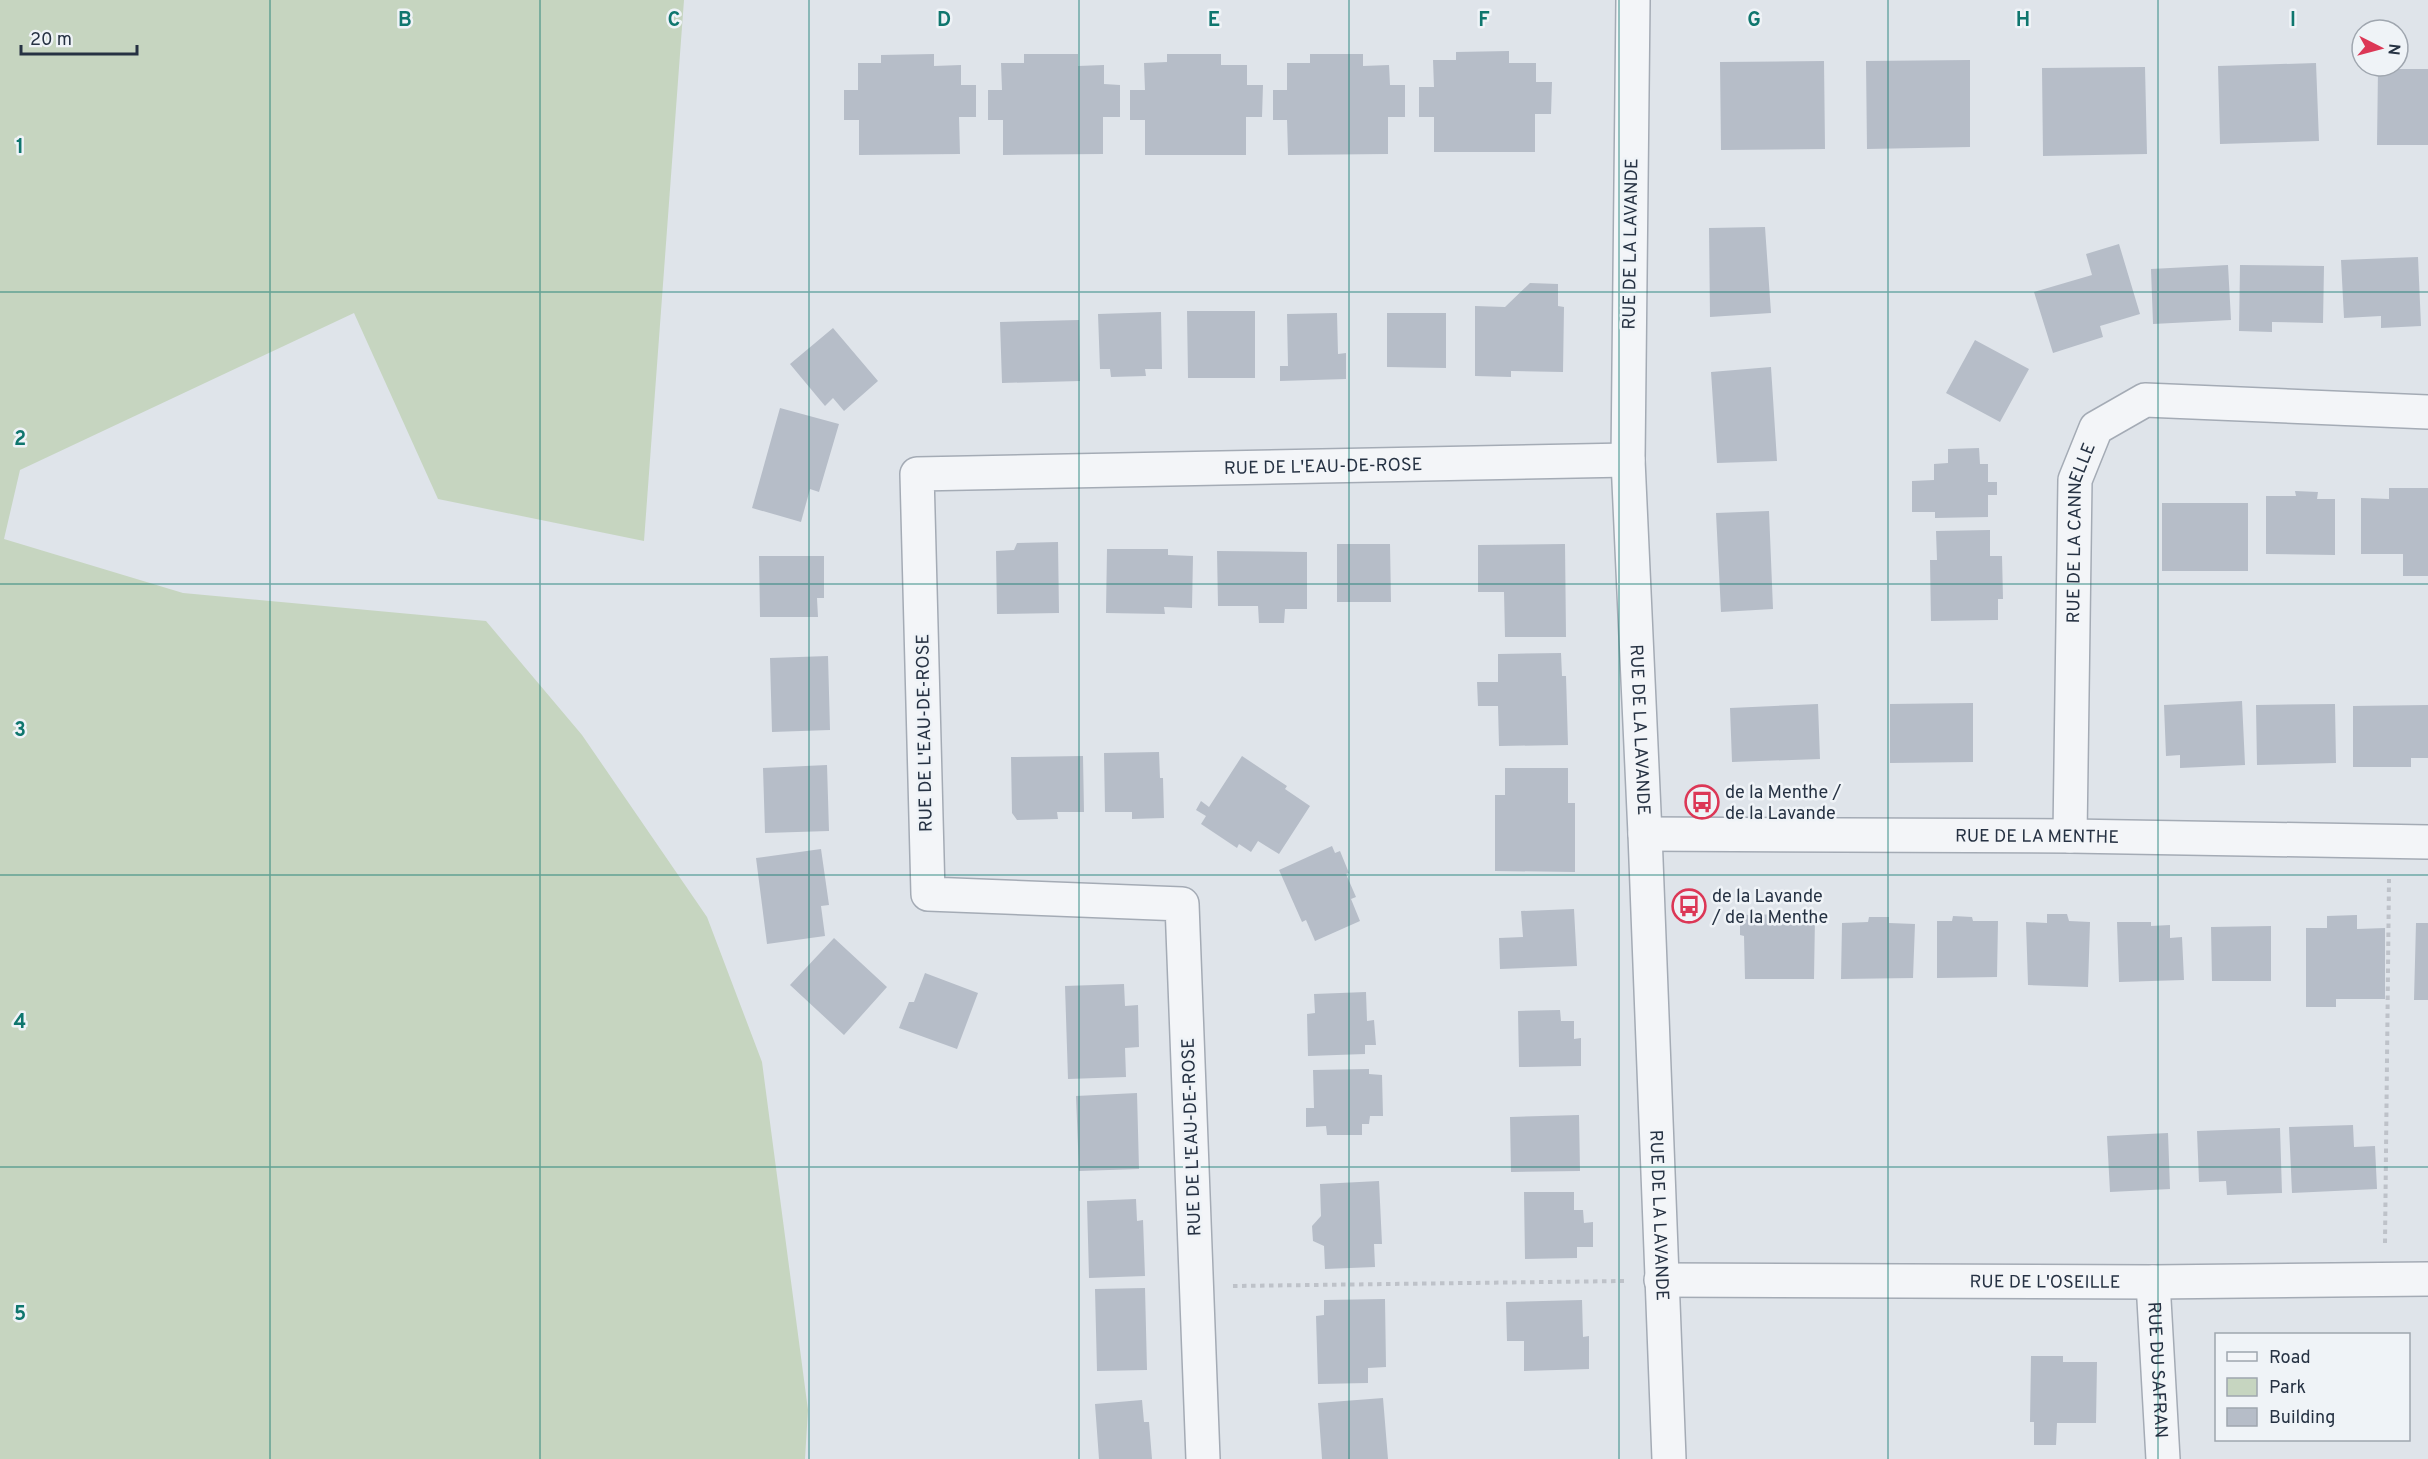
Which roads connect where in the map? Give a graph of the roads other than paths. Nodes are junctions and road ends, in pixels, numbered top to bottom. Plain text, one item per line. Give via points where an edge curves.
1 (1633, 0) edge
2 (2428, 412) edge
3 (1628, 460) junction
4 (1645, 834) junction
5 (2070, 836) junction
6 (2428, 842) edge
7 (2428, 1279) edge
8 (1661, 1280) junction
9 (2153, 1282) junction
10 (1203, 1459) edge
11 (1669, 1459) edge
12 (2163, 1459) edge

1 - 3 street, RUE DE LA LAVANDE
2 - 5 street, RUE DE LA CANNELLE via 2145,400 2096,428 2076,480
3 - 4 street, RUE DE LA LAVANDE
3 - 10 street, RUE DE L'EAU-DE-ROSE via 917,474 928,894 1182,904
4 - 5 street, RUE DE LA MENTHE
4 - 8 street, RUE DE LA LAVANDE
5 - 6 street, RUE DE LA MENTHE
7 - 9 street, RUE DE L'OSEILLE
8 - 9 street, RUE DE L'OSEILLE
8 - 11 street, RUE DE LA LAVANDE
9 - 12 street, RUE DU SAFRAN

